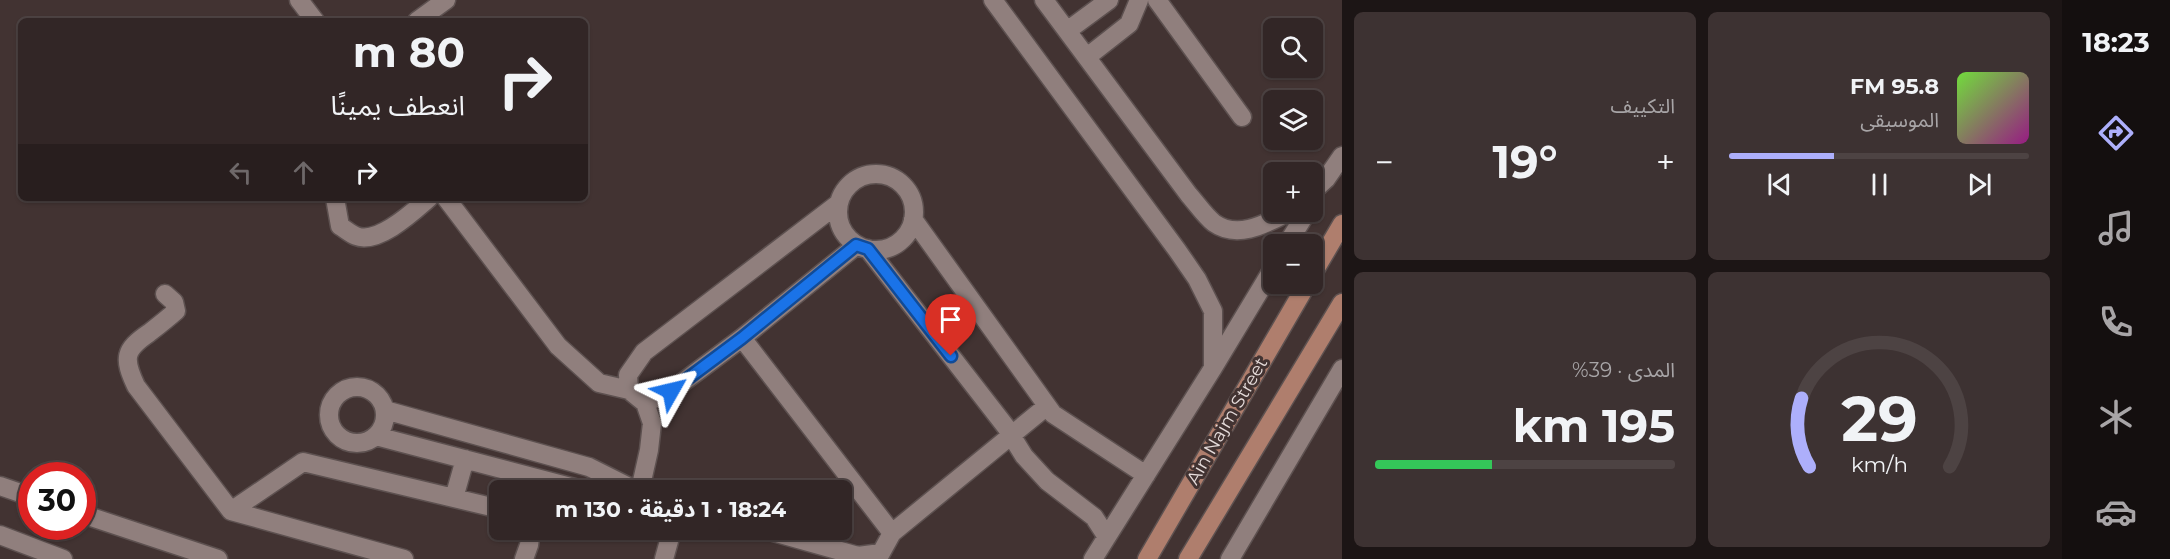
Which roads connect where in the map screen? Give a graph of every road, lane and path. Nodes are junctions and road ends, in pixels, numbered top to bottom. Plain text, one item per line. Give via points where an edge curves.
1 (300, 0) edge
2 (446, 0) edge
3 (993, 0) edge
4 (1044, 0) edge
5 (1109, 0) edge
6 (1139, 0) edge
7 (1157, 0) edge
8 (313, 18) edge
9 (421, 18) edge
10 (1067, 31) junction
11 (1087, 57) junction
12 (1242, 117) dead end
13 (1342, 156) edge
14 (1326, 179) junction
15 (1323, 182) edge
16 (1323, 184) edge
17 (336, 201) edge
18 (425, 201) edge
19 (448, 201) edge
20 (838, 203) junction
21 (913, 219) junction
22 (1268, 222) edge
23 (1342, 224) edge
24 (862, 247) junction
25 (1323, 256) edge
26 (1263, 285) edge
27 (165, 294) dead end
28 (1301, 294) edge
29 (1342, 303) edge
30 (742, 338) junction
31 (1213, 368) junction
32 (1342, 369) edge
33 (629, 390) junction
34 (645, 403) junction
35 (1047, 406) junction
36 (385, 410) junction
37 (1011, 435) junction
38 (376, 436) junction
39 (465, 459) junction
40 (1146, 476) junction
41 (544, 480) edge
42 (616, 480) edge
43 (640, 480) edge
44 (0, 486) edge
45 (18, 492) edge
46 (454, 498) junction
47 (489, 506) edge
48 (231, 511) junction
49 (96, 519) edge
50 (892, 533) junction
51 (0, 535) edge
52 (1107, 537) junction
53 (530, 540) edge
54 (669, 540) edge
55 (801, 540) edge
56 (882, 556) edge
57 (63, 559) edge
58 (218, 559) edge
59 (404, 559) edge
60 (524, 559) edge
61 (664, 559) edge
62 (1093, 559) edge
63 (1147, 559) edge
64 (1188, 559) edge
65 (1230, 559) edge

1 - 8 street
2 - 9 street
3 - 31 street via 1197,279 1213,311
4 - 10 street
5 - 10 street
6 - 11 street via 1129,24
7 - 12 street
10 - 11 street
11 - 22 street via 1214,223 1231,231
13 - 14 street
14 - 15 street
14 - 16 street
17 - 18 street via 340,226 358,237 376,236
19 - 33 street via 558,346 599,383
20 - 21 street via 848,187 864,176 876,174 901,184 909,194
20 - 24 street via 840,227
20 - 33 street via 644,351 628,375
21 - 24 street via 909,231 897,244 880,250
21 - 35 street
23 - 25 main road
24 - 30 street
24 - 37 street
26 - 31 street
27 - 48 street via 174,302 176,311 134,342 128,355 128,369 136,386
28 - 63 main road, Ain Najm Street
29 - 64 main road, Ain Najm Street
30 - 34 street via 671,391
30 - 50 street
31 - 40 street
32 - 65 street
33 - 34 street
34 - 43 street via 652,423
35 - 37 street
35 - 40 street via 1053,414
36 - 38 street via 382,429
36 - 38 street via 376,394 360,387 342,390 330,405 330,423 341,439 359,444
36 - 42 street via 589,467
37 - 50 street
37 - 52 street via 1047,481 1094,517
38 - 39 street
39 - 41 street
39 - 46 street
40 - 52 street
44 - 45 street
46 - 47 street
46 - 48 street via 303,462
48 - 59 street
49 - 58 street
50 - 56 street
51 - 57 street
52 - 62 street
53 - 60 street
54 - 61 street
55 - 56 street via 858,556

